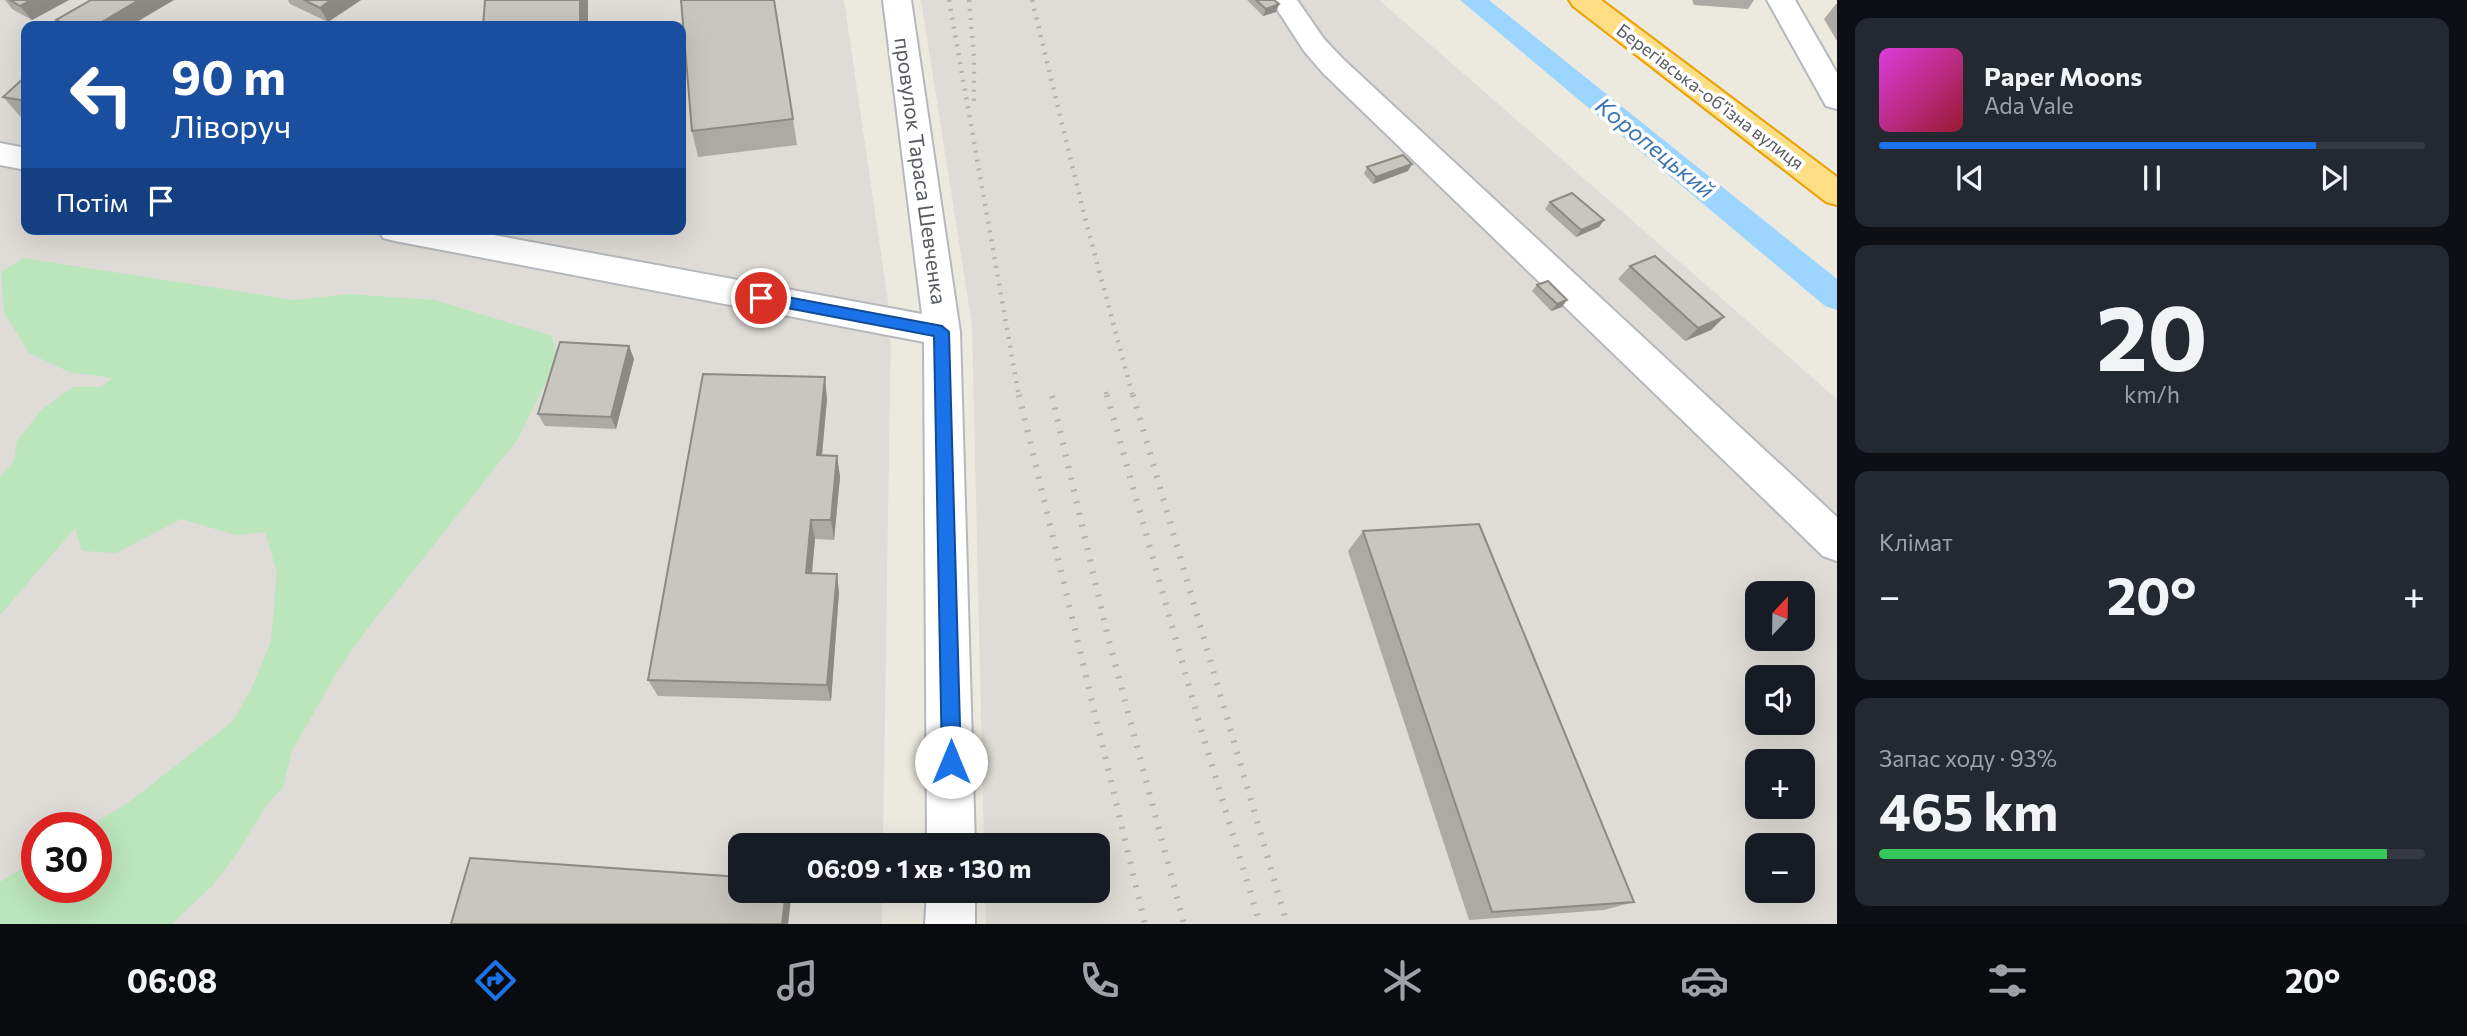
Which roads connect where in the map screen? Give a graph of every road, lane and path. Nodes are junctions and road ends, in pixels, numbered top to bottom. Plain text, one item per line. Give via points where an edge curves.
1 (897, 0) edge
2 (1583, 0) edge
3 (1781, 0) edge
4 (1284, 1) edge
5 (1837, 99) edge
6 (0, 154) edge
7 (21, 158) edge
8 (1837, 194) edge
9 (427, 235) edge
10 (942, 332) junction
11 (1837, 543) edge
12 (951, 833) edge
13 (951, 903) edge
14 (950, 924) edge

1 - 10 street, провулок Тараса Шевченка
2 - 8 highway, Берегівська-обʼїзна вулиця
3 - 5 street
4 - 11 street via 1334,66
6 - 7 street
9 - 10 street
10 - 12 street, провулок Тараса Шевченка
13 - 14 street

